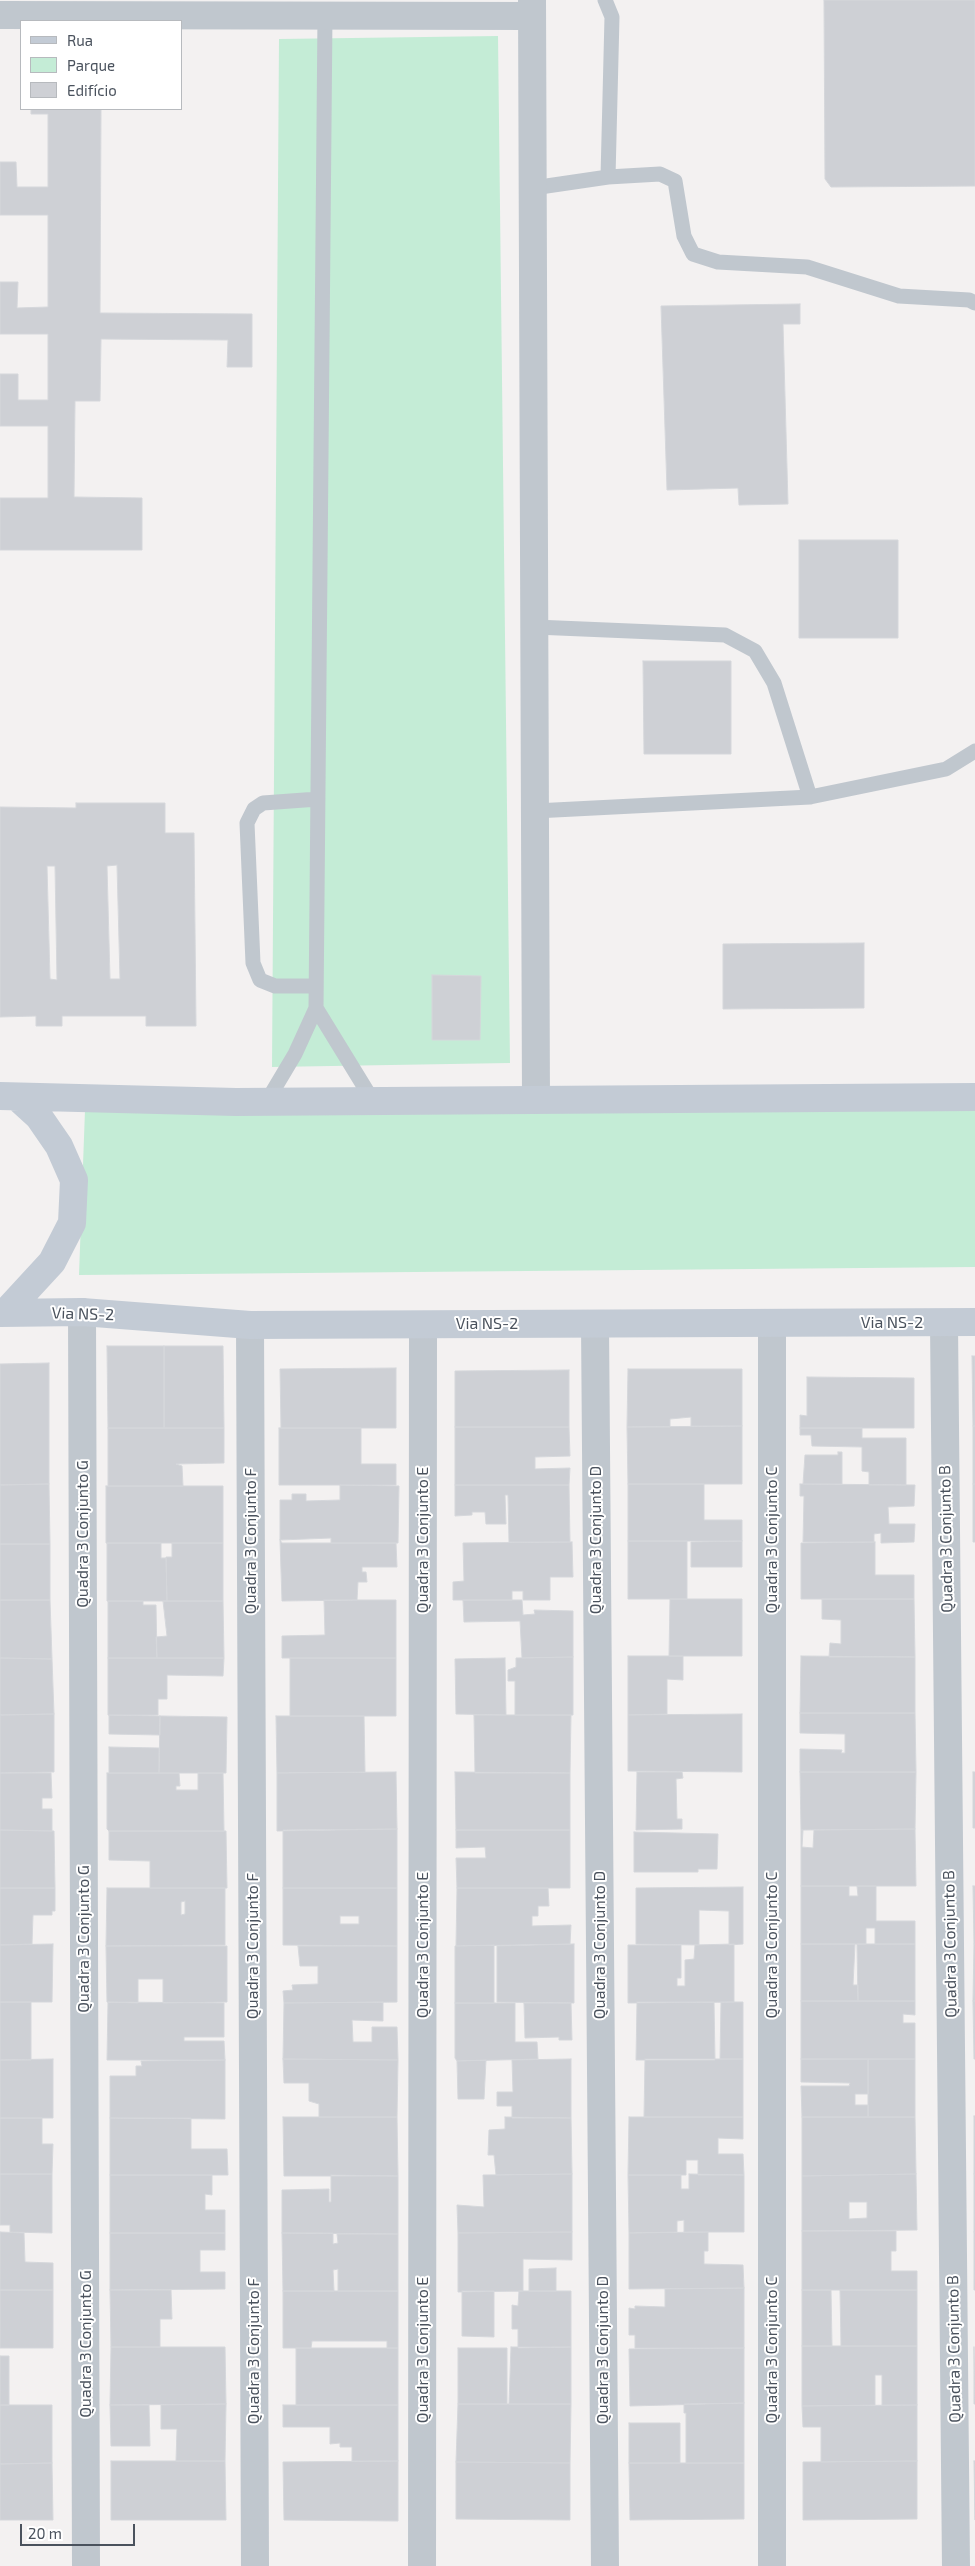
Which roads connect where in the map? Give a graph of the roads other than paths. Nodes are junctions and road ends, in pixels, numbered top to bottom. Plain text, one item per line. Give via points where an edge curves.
1 (605, 0) edge
2 (532, 8) edge
3 (0, 15) edge
4 (325, 16) junction
5 (608, 177) junction
6 (533, 188) junction
7 (975, 303) edge
8 (534, 627) junction
9 (975, 751) edge
10 (810, 797) junction
11 (318, 799) junction
12 (535, 811) junction
13 (316, 986) junction
14 (316, 1008) junction
15 (8, 1096) edge
16 (975, 1097) edge
17 (536, 1100) junction
18 (267, 1101) junction
19 (373, 1101) junction
20 (82, 1312) junction
21 (3, 1313) edge
22 (975, 1322) edge
23 (772, 1323) junction
24 (944, 1323) junction
25 (595, 1324) junction
26 (250, 1325) junction
27 (423, 1325) junction
28 (86, 2566) edge
29 (255, 2566) edge
30 (422, 2566) edge
31 (605, 2566) edge
32 (772, 2566) edge
33 (956, 2566) edge

1 - 5 lane via 612,17
2 - 4 street
2 - 6 street
3 - 4 street
4 - 11 lane
5 - 6 lane
5 - 7 lane via 660,174 675,180 684,236 693,254 718,262 807,267 899,296
6 - 8 street
8 - 10 lane via 725,635 755,651 774,683
8 - 12 street
9 - 10 lane via 946,770
10 - 12 lane
11 - 13 lane
11 - 13 lane via 264,803 254,809 247,823 253,963 260,980 275,986
12 - 17 street
13 - 14 lane
14 - 18 lane via 295,1054
14 - 19 lane
15 - 18 street
15 - 21 street via 39,1117 59,1146 74,1180 72,1223 52,1262
16 - 17 street
17 - 19 street
18 - 19 street
20 - 21 street, Via NS-2
20 - 26 street, Via NS-2
20 - 28 street, Quadra 3 Conjunto G
22 - 24 street, Via NS-2
23 - 24 street, Via NS-2
23 - 25 street, Via NS-2
23 - 32 street, Quadra 3 Conjunto C
24 - 33 street, Quadra 3 Conjunto B
25 - 27 street, Via NS-2
25 - 31 street, Quadra 3 Conjunto D
26 - 27 street, Via NS-2
26 - 29 street, Quadra 3 Conjunto F
27 - 30 street, Quadra 3 Conjunto E

